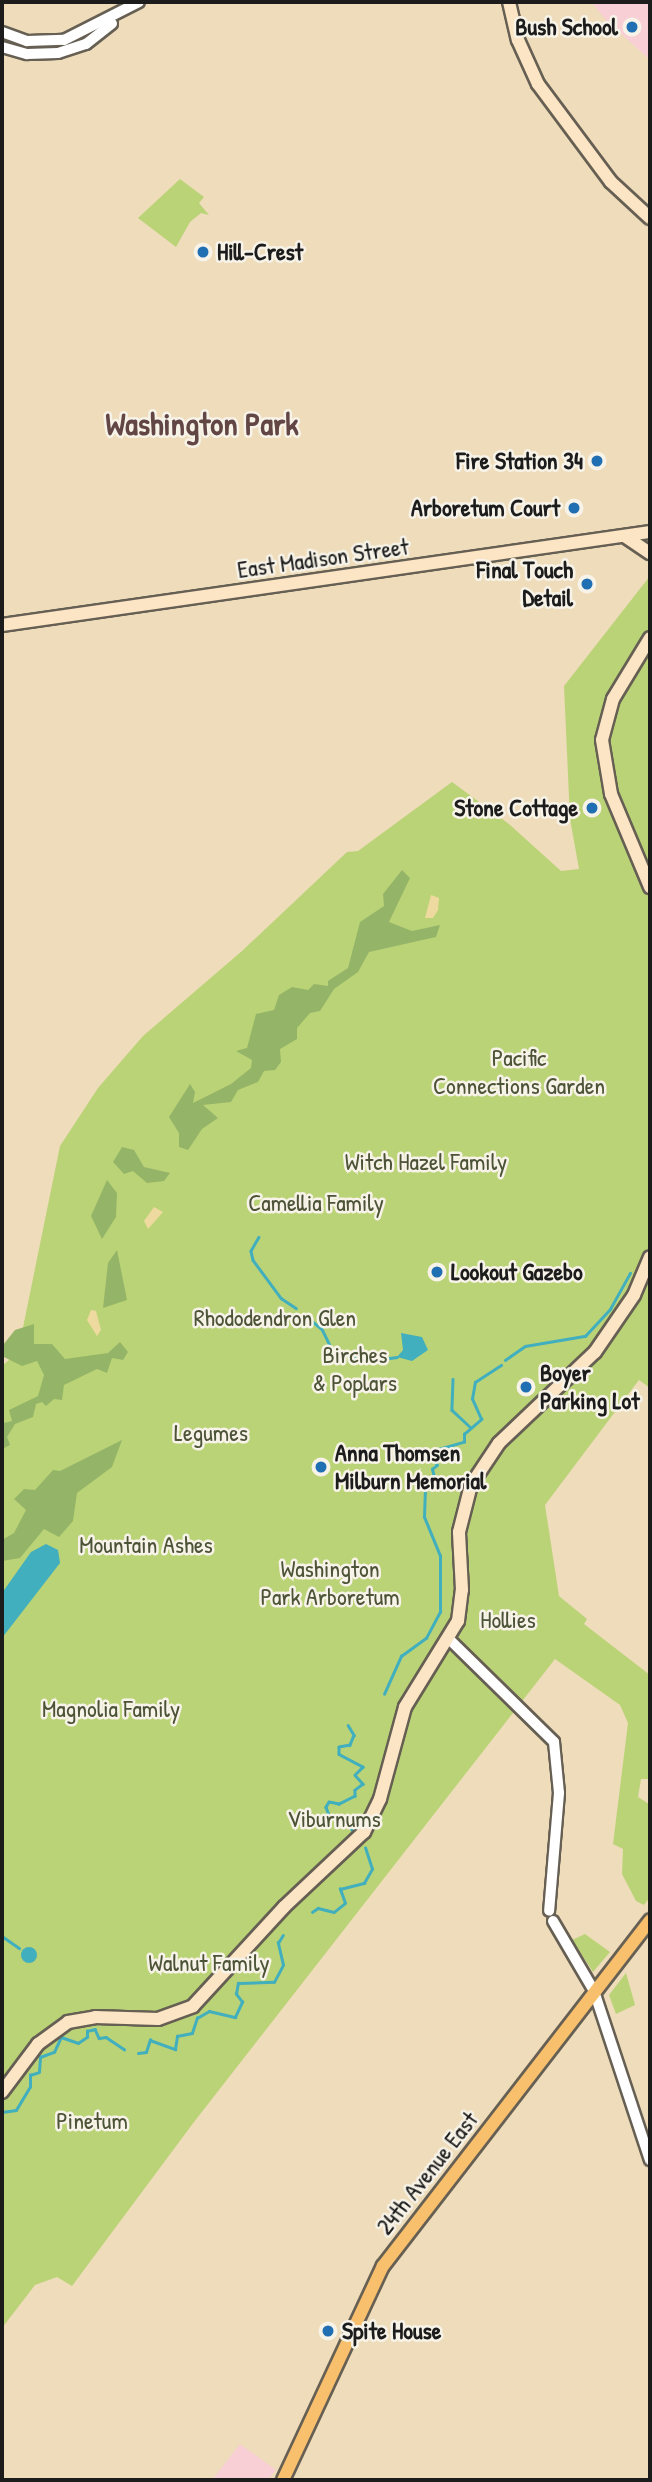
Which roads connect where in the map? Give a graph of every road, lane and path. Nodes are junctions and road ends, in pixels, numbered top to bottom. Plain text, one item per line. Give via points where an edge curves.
1 (509, 2) edge
2 (134, 5) edge
3 (2, 32) edge
4 (2, 47) edge
5 (650, 218) edge
6 (650, 532) edge
7 (626, 537) junction
8 (650, 553) edge
9 (2, 625) edge
10 (650, 638) edge
11 (650, 887) edge
12 (650, 1257) edge
13 (449, 1639) junction
14 (650, 1920) edge
15 (594, 1991) junction
16 (2, 2092) edge
17 (650, 2160) edge
18 (283, 2480) edge

1 - 5 main road via 518,40 538,84 619,192
2 - 3 street via 64,40 27,41
2 - 4 street via 95,38 68,51 37,55
6 - 7 main road, East Madison Street
7 - 8 main road
7 - 9 main road, East Madison Street
10 - 11 main road via 613,699 602,740 611,794
12 - 13 main road via 634,1295 596,1352 499,1443 476,1474 460,1522 463,1601
13 - 15 street via 554,1742 559,1793 551,1916
13 - 16 main road via 405,1707 368,1826 269,1922 210,1992 167,2017 86,2018 59,2026 37,2044
14 - 15 main road, 24th Avenue East
15 - 17 street
15 - 18 main road, 24th Avenue East via 383,2266

